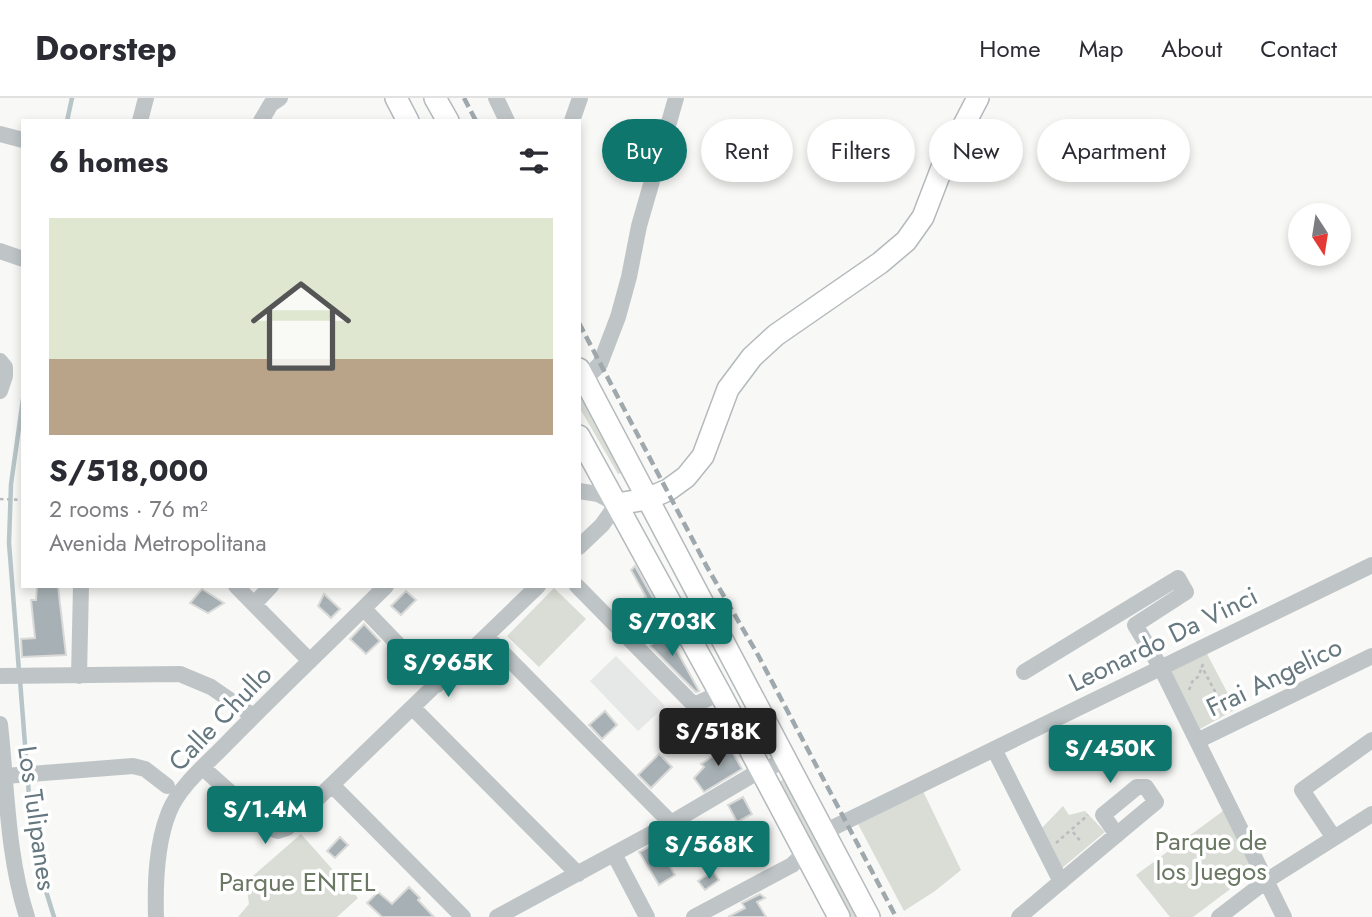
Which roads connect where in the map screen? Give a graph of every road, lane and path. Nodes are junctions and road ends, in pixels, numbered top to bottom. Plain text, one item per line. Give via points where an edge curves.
1 (146, 98) edge
2 (280, 98) edge
3 (396, 98) edge
4 (435, 98) edge
5 (496, 98) edge
6 (579, 98) edge
7 (676, 98) edge
8 (978, 98) edge
9 (141, 119) edge
10 (262, 119) edge
11 (407, 119) edge
12 (446, 119) edge
13 (506, 119) edge
14 (573, 119) edge
15 (0, 134) edge
16 (21, 140) edge
17 (0, 251) edge
18 (21, 258) edge
19 (0, 362) edge
20 (582, 374) edge
21 (0, 391) edge
22 (581, 440) edge
23 (581, 491) edge
24 (2, 499) edge
25 (648, 499) junction
26 (21, 500) edge
27 (617, 504) junction
28 (581, 545) edge
29 (1372, 565) edge
30 (82, 588) edge
31 (238, 588) edge
32 (269, 588) edge
33 (384, 588) edge
34 (536, 588) edge
35 (579, 588) edge
36 (255, 603) junction
37 (363, 609) junction
38 (486, 637) junction
39 (1372, 656) edge
40 (1204, 659) dead end
41 (310, 661) junction
42 (1161, 668) junction
43 (1024, 672) dead end
44 (6, 675) edge
45 (75, 676) junction
46 (437, 685) junction
47 (720, 693) junction
48 (413, 708) junction
49 (253, 716) junction
50 (1228, 716) dead end
51 (0, 724) edge
52 (1372, 740) edge
53 (1197, 741) junction
54 (994, 748) junction
55 (786, 761) junction
56 (203, 768) junction
57 (761, 769) junction
58 (20, 774) junction
59 (332, 785) junction
60 (167, 786) dead end
61 (1090, 813) dead end
62 (1372, 814) edge
63 (671, 823) junction
64 (1072, 831) junction
65 (5, 832) edge
66 (824, 832) junction
67 (1117, 835) dead end
68 (1334, 838) junction
69 (1087, 848) dead end
70 (1048, 849) dead end
71 (805, 853) junction
72 (614, 854) junction
73 (578, 874) junction
74 (1061, 881) junction
75 (1266, 881) junction
76 (525, 910) edge
77 (27, 917) edge
78 (156, 917) edge
79 (463, 917) edge
80 (497, 917) edge
81 (647, 917) edge
82 (694, 917) edge
83 (839, 917) edge
84 (869, 917) edge
85 (1018, 917) edge
86 (1219, 917) edge
87 (1284, 917) edge

1 - 9 street
2 - 10 street
3 - 11 main road
4 - 12 main road
5 - 13 street
6 - 14 street
7 - 20 street via 618,317 600,364
8 - 25 main road via 943,164 923,217 906,241 752,357 728,389 703,456 686,477
15 - 16 street
17 - 18 street
19 - 21 street via 5,367
20 - 25 main road
22 - 27 main road
23 - 27 street
24 - 26 path
25 - 27 main road
25 - 55 main road
27 - 28 street
27 - 47 main road
29 - 42 street, Leonardo Da Vinci
30 - 45 street
31 - 36 street
32 - 36 street
33 - 37 street, Calle Chullo
34 - 38 street
35 - 47 street via 694,705
36 - 41 street
37 - 41 street, Calle Chullo
37 - 46 street
38 - 46 street
38 - 63 street
39 - 53 street, Frai Angelico
40 - 50 path via 1202,667
41 - 49 street, Calle Chullo
42 - 43 street via 1135,625 1186,592 1178,578
42 - 53 street
42 - 54 street, Leonardo Da Vinci
44 - 45 street
45 - 49 street via 180,674 211,687
46 - 48 street
47 - 57 main road
48 - 59 street
48 - 73 street
49 - 56 street, Calle Chullo
51 - 58 street, Los Tulipanes
52 - 68 street via 1302,790
53 - 75 street
54 - 66 street, Leonardo Da Vinci
54 - 74 street
55 - 57 street
55 - 66 main road
56 - 59 street via 278,831 287,828
56 - 78 street, Calle Chullo via 175,802 164,827
57 - 63 street
57 - 71 main road
58 - 60 street via 133,766
58 - 65 street, Los Tulipanes
59 - 79 street
61 - 64 path
62 - 68 street
63 - 72 street
64 - 69 path
64 - 70 path
65 - 77 street, Los Tulipanes
66 - 84 main road
67 - 74 street
68 - 75 street
71 - 82 street via 792,865
71 - 83 main road
72 - 73 street
72 - 81 street
73 - 76 street
74 - 85 street
75 - 86 street
75 - 87 street
76 - 80 street

